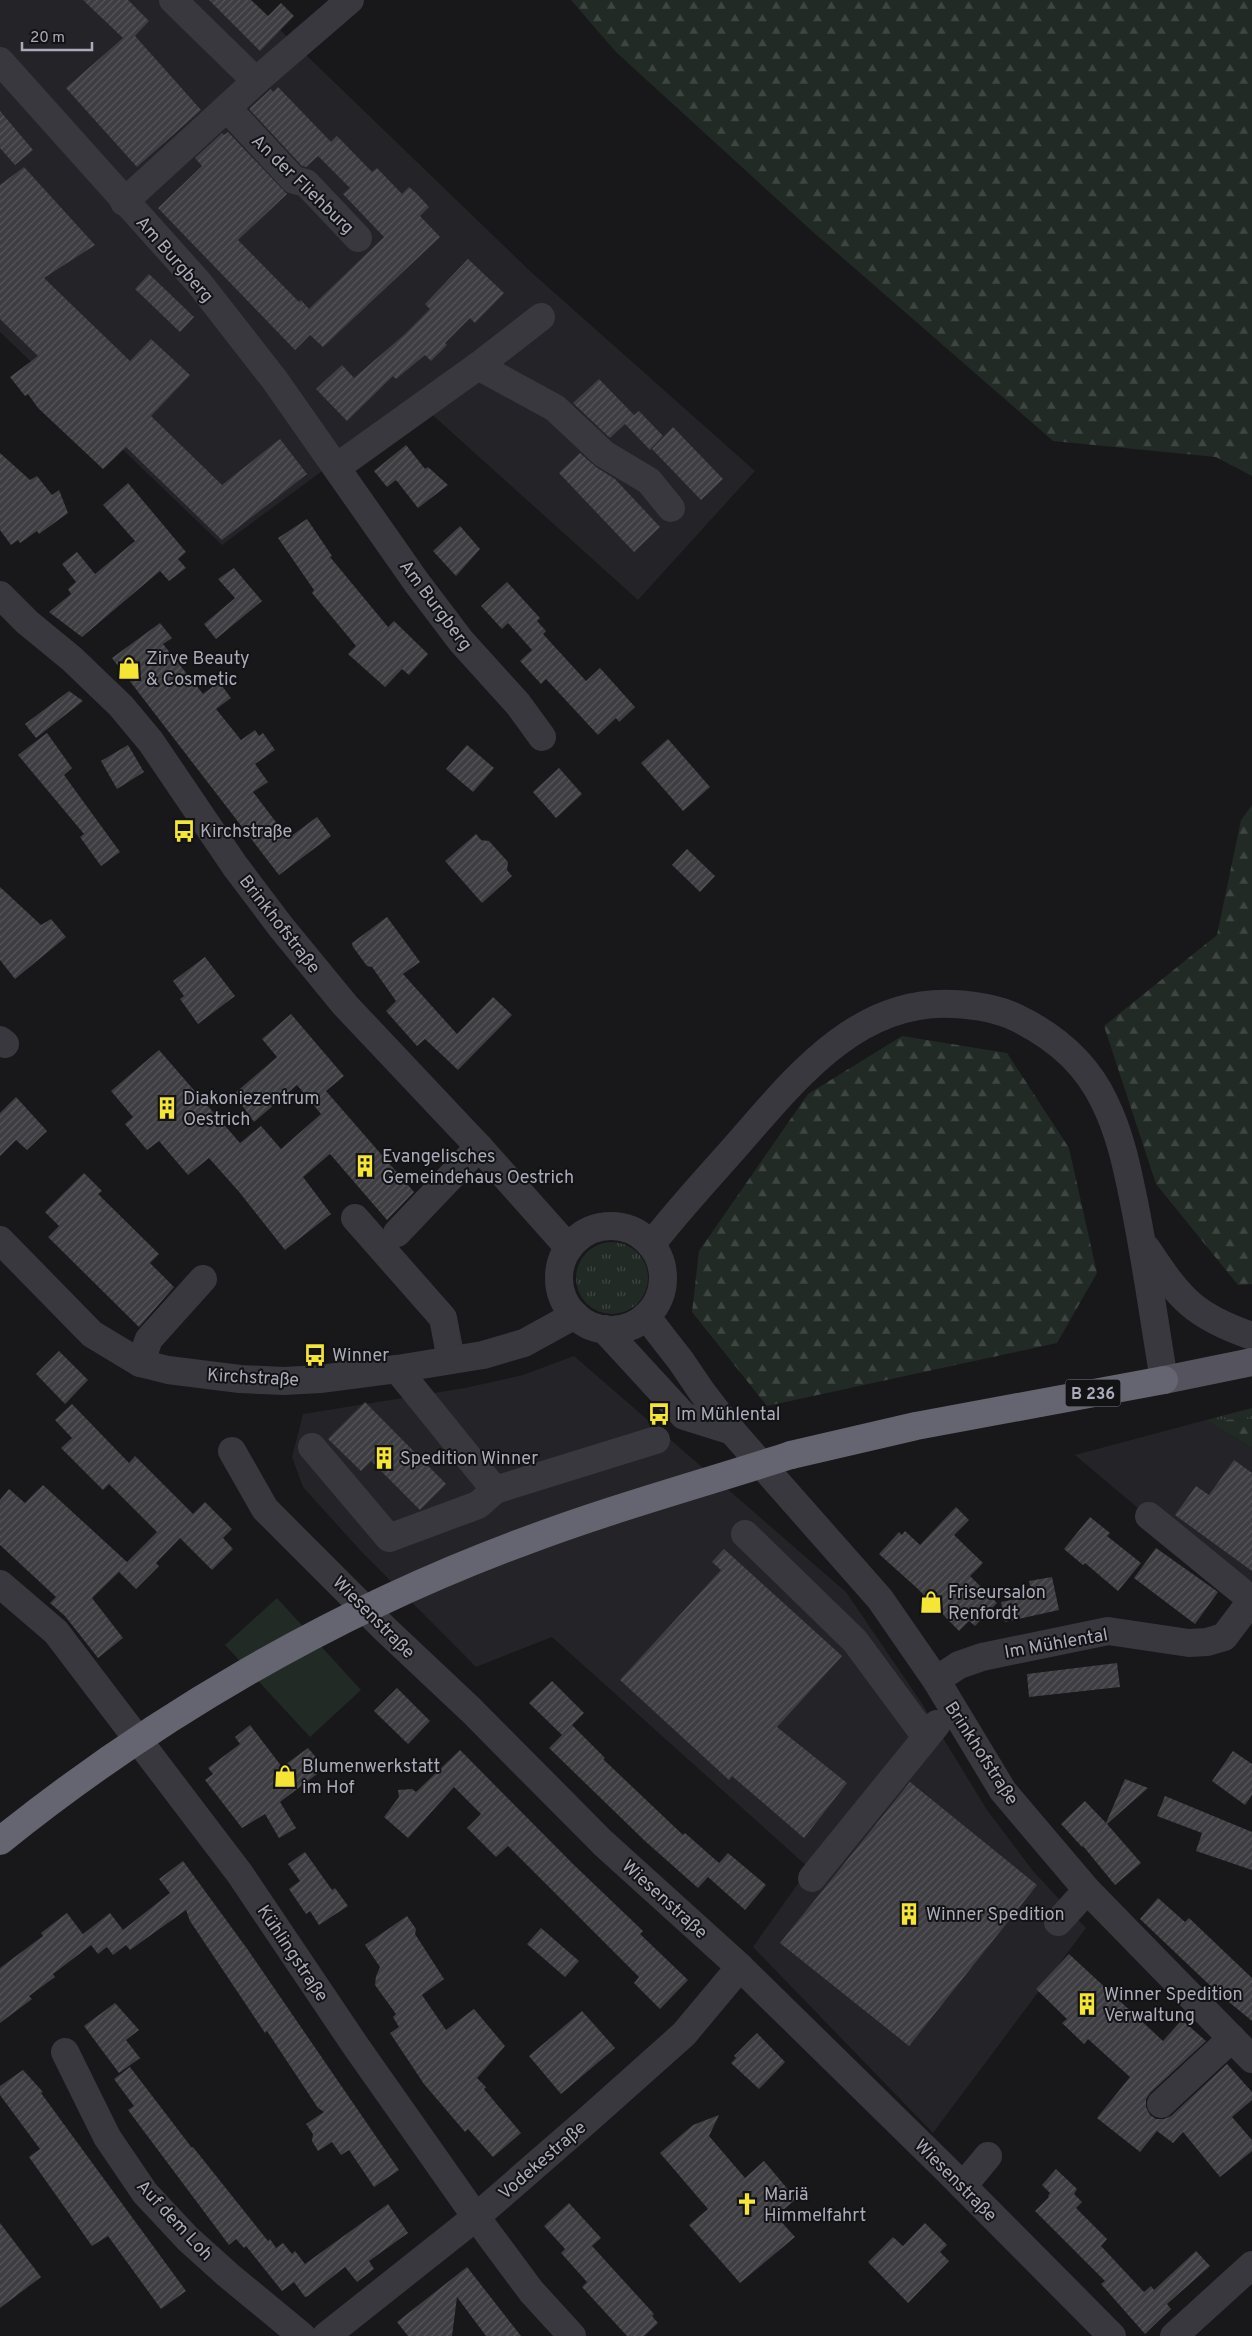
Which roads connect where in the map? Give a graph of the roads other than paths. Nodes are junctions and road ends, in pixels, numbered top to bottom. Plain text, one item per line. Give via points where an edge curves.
1 (173, 0) edge
2 (350, 0) edge
3 (0, 61) edge
4 (256, 81) junction
5 (227, 108) junction
6 (124, 202) junction
7 (358, 238) dead end
8 (541, 317) dead end
9 (478, 366) junction
10 (337, 467) junction
11 (671, 508) dead end
12 (0, 595) edge
13 (542, 736) dead end
14 (479, 1147) junction
15 (355, 1218) dead end
16 (397, 1233) dead end
17 (1142, 1242) junction
18 (651, 1245) junction
19 (569, 1248) junction
20 (4, 1250) edge
21 (203, 1278) dead end
22 (575, 1315) junction
23 (646, 1316) junction
24 (604, 1329) junction
25 (1252, 1336) edge
26 (451, 1360) junction
27 (1252, 1362) edge
28 (140, 1363) junction
29 (397, 1369) junction
30 (1164, 1380) junction
31 (732, 1431) junction
32 (656, 1440) dead end
33 (312, 1447) dead end
34 (232, 1451) dead end
35 (495, 1490) junction
36 (1149, 1516) dead end
37 (745, 1534) dead end
38 (0, 1584) edge
39 (1252, 1600) edge
40 (936, 1680) junction
41 (951, 1706) junction
42 (926, 1737) junction
43 (0, 1841) edge
44 (812, 1878) dead end
45 (1087, 1890) junction
46 (1058, 1922) dead end
47 (740, 1967) junction
48 (1232, 2038) junction
49 (65, 2052) dead end
50 (1252, 2059) edge
51 (1161, 2104) dead end
52 (988, 2156) dead end
53 (963, 2186) junction
54 (476, 2217) junction
55 (1252, 2265) edge
56 (302, 2336) edge
57 (326, 2336) edge
58 (572, 2336) edge
59 (1112, 2336) edge
60 (1174, 2336) edge

1 - 4 street
2 - 4 street
3 - 6 street, Am Burgberg
4 - 5 street
5 - 6 street
5 - 7 street, An der Fliehburg via 294,180 306,183
6 - 10 street, Am Burgberg via 199,283
8 - 9 street
9 - 10 street
9 - 11 street via 554,408 604,454 649,481
10 - 13 street, Am Burgberg via 461,641
12 - 14 street, Brinkhofstraße via 121,706 151,742 235,866 281,927 345,1005
14 - 16 street
14 - 19 street, Brinkhofstraße
15 - 26 street via 443,1318
17 - 18 street via 1118,1133 1103,1098 1086,1071 1060,1044 1035,1026 987,1008 947,1004 912,1007 880,1017 821,1054 790,1084
17 - 25 street via 1171,1286 1202,1315
17 - 30 street
18 - 19 street via 625,1228 604,1227 584,1234
18 - 23 street via 661,1265 662,1282 659,1298
19 - 22 street via 561,1264 560,1282 564,1300
20 - 28 street, Kirchstraße via 92,1334
21 - 28 street via 149,1338
22 - 24 street
22 - 26 street, Kirchstraße via 524,1343
23 - 24 street via 626,1328
23 - 31 street, Brinkhofstraße
24 - 31 street via 684,1416
26 - 29 street, Kirchstraße
27 - 30 main road, B 236
28 - 29 street, Kirchstraße via 195,1374 284,1381
29 - 35 street
30 - 43 highway, B 236, bridge via 916,1426 791,1455 656,1495 519,1543 451,1571 305,1640 215,1691 128,1746
31 - 40 street, Brinkhofstraße via 880,1599
32 - 35 street
33 - 35 street via 389,1538 478,1505
34 - 47 street, Wiesenstraße via 265,1508 603,1843
36 - 39 street
37 - 42 street via 855,1641
38 - 54 street, Kühlingstraße via 56,1632 240,1874
39 - 40 street, Im Mühlental via 1224,1637 1207,1642 1189,1643 1108,1631 982,1657 959,1665
40 - 41 street, Brinkhofstraße
41 - 42 street
41 - 45 street, Brinkhofstraße via 1003,1792
42 - 44 street
45 - 46 street
45 - 48 street, Brinkhofstraße
47 - 53 street, Wiesenstraße
47 - 54 street, Vodekestraße via 684,2034
48 - 50 street, Brinkhofstraße
48 - 51 street
49 - 56 street, Auf dem Loh via 107,2137 145,2193 188,2239
52 - 53 street
53 - 59 street, Wiesenstraße
54 - 57 street, Vodekestraße
54 - 58 street, Kühlingstraße via 531,2291
55 - 60 street

